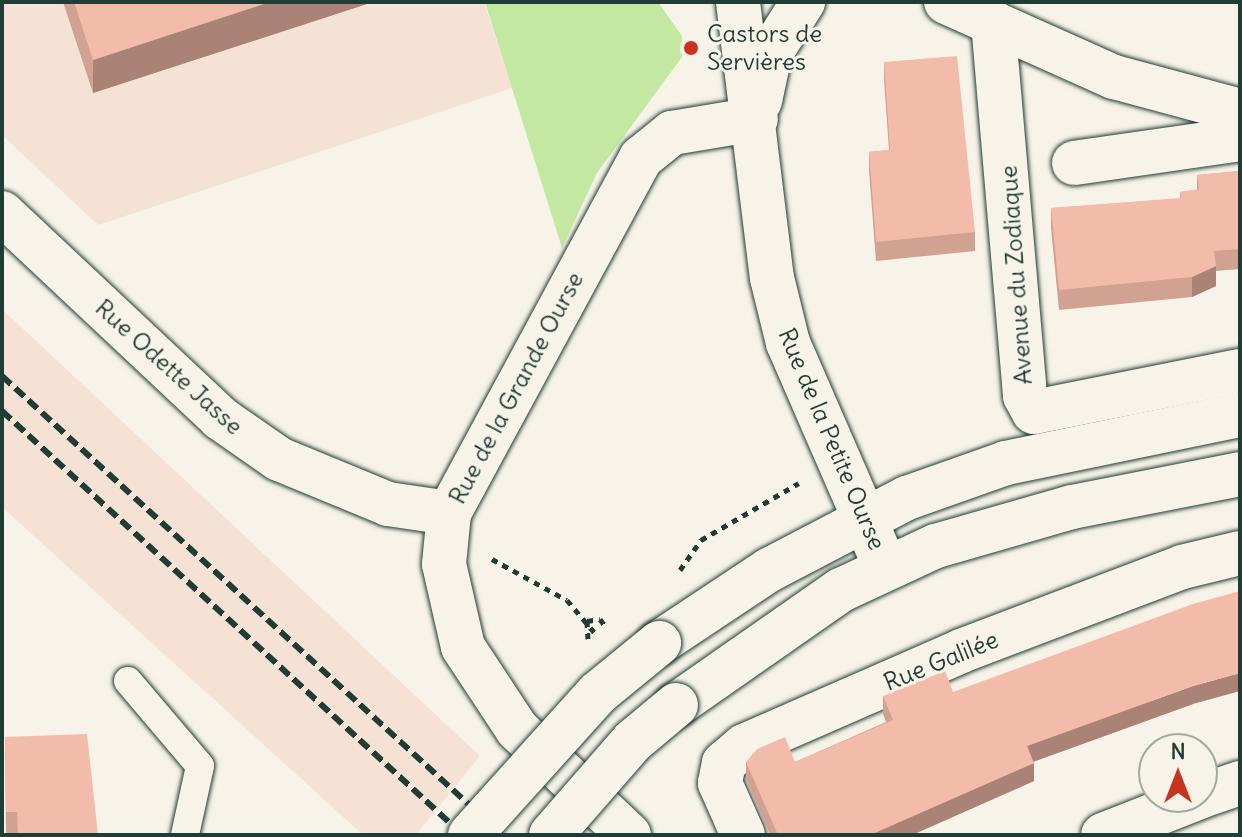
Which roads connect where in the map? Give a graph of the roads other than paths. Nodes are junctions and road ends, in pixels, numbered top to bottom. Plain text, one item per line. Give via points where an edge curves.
1 (738, 2) edge
2 (803, 2) edge
3 (946, 2) edge
4 (993, 22) junction
5 (1240, 111) edge
6 (756, 119) junction
7 (1240, 139) edge
8 (1074, 163) dead end
9 (2, 213) edge
10 (1240, 371) edge
11 (1240, 415) edge
12 (1240, 474) edge
13 (861, 516) junction
14 (447, 528) junction
15 (1240, 553) edge
16 (886, 568) junction
17 (128, 681) dead end
18 (1240, 783) edge
19 (1218, 791) edge
20 (1164, 813) edge
21 (1122, 831) edge
22 (185, 835) edge
23 (470, 835) edge
24 (551, 835) edge
25 (629, 835) edge
26 (743, 835) edge

1 - 6 street, Rue de la Petite Ourse
2 - 6 street, Rue de la Petite Ourse via 770,54
3 - 4 street
4 - 5 street via 1114,77
4 - 10 street, Avenue du Zodiaque via 1025,396 1034,412
6 - 13 street, Rue de la Petite Ourse via 782,317
6 - 14 street, Rue de la Grande Ourse via 672,133 641,158
7 - 8 street
9 - 14 street, Rue Odette Jasse via 220,418 279,459
11 - 13 street via 1006,463
12 - 16 street via 1072,507
13 - 16 street, Rue de la Petite Ourse
13 - 23 street, bridge via 659,643 598,693
14 - 25 street via 444,564 463,647 517,729
15 - 26 street, Rue Galilée via 1182,567 961,651 744,746 724,763 720,783
16 - 24 street, bridge via 754,645 676,705 633,741
17 - 22 lane via 200,766
18 - 19 street
20 - 21 street

